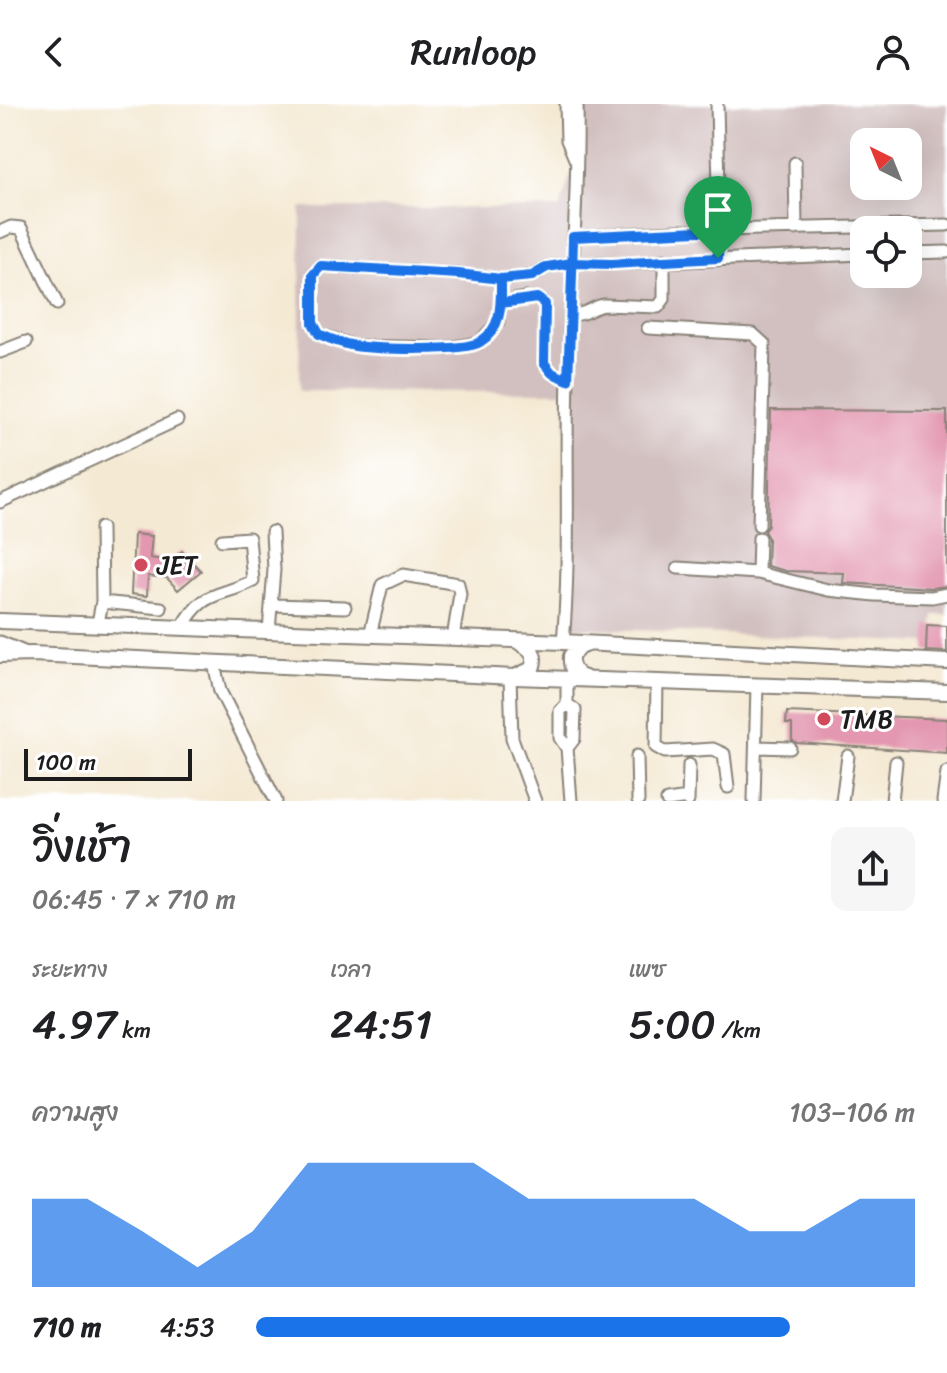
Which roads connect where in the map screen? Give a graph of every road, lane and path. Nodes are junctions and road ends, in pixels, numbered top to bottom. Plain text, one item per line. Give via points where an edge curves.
1 (566, 104) edge
2 (577, 104) edge
3 (717, 104) edge
4 (795, 163) dead end
5 (579, 168) junction
6 (947, 225) edge
7 (796, 229) junction
8 (720, 230) junction
9 (0, 232) edge
10 (573, 237) junction
11 (947, 252) edge
12 (922, 253) edge
13 (850, 254) edge
14 (718, 258) junction
15 (664, 260) junction
16 (572, 263) junction
17 (501, 279) junction
18 (501, 303) junction
19 (57, 304) dead end
20 (571, 315) junction
21 (648, 328) dead end
22 (26, 342) dead end
23 (0, 352) edge
24 (568, 380) junction
25 (177, 420) dead end
26 (0, 502) edge
27 (759, 525) dead end
28 (101, 528) dead end
29 (272, 532) dead end
30 (759, 538) dead end
31 (222, 540) dead end
32 (678, 568) dead end
33 (758, 573) junction
34 (947, 594) edge
35 (102, 602) junction
36 (272, 605) junction
37 (345, 607) dead end
38 (161, 608) dead end
39 (0, 611) edge
40 (7, 621) edge
41 (98, 623) junction
42 (182, 628) junction
43 (269, 631) junction
44 (370, 635) junction
45 (453, 638) junction
46 (516, 640) junction
47 (0, 642) edge
48 (563, 642) junction
49 (588, 644) junction
50 (32, 654) junction
51 (0, 655) edge
52 (947, 662) edge
53 (214, 663) junction
54 (513, 677) junction
55 (567, 678) junction
56 (585, 678) junction
57 (657, 681) junction
58 (757, 685) junction
59 (947, 692) edge
60 (757, 747) junction
61 (790, 748) dead end
62 (637, 756) dead end
63 (848, 756) dead end
64 (896, 762) dead end
65 (689, 765) dead end
66 (947, 772) edge
67 (728, 787) dead end
68 (688, 799) edge
69 (276, 801) edge
70 (535, 801) edge
71 (571, 801) edge
72 (638, 801) edge
73 (667, 801) edge
74 (754, 801) edge
75 (842, 801) edge
76 (892, 801) edge
77 (943, 801) edge

1 - 5 street via 567,140
2 - 5 street
3 - 8 street
4 - 7 street
5 - 10 street
6 - 7 street
7 - 8 street
8 - 10 street
8 - 14 street
9 - 19 street via 21,228
10 - 16 street
11 - 12 street
13 - 14 street
14 - 15 street
15 - 16 street
15 - 20 street via 664,299 658,307 604,305
16 - 17 street
16 - 20 street
17 - 18 street
17 - 18 street via 321,266 313,275 313,323 319,334 355,346 447,348 479,343 498,322
18 - 24 street via 537,298 545,304 544,363
20 - 24 street
21 - 27 street via 753,334 764,344
22 - 23 street
24 - 48 street
25 - 26 street
28 - 35 street
29 - 36 street
30 - 33 street
31 - 42 street via 249,538 253,581 206,598
32 - 33 street
33 - 34 street via 828,590
35 - 38 street
35 - 41 street
36 - 37 street
36 - 43 street
39 - 40 street
40 - 41 main road
41 - 42 main road
42 - 43 main road
43 - 44 main road
44 - 45 main road
44 - 45 street via 382,585 403,575 458,584
45 - 46 main road
46 - 48 main road
46 - 54 main road via 535,658 532,669
47 - 50 street
48 - 49 main road
49 - 52 main road
49 - 56 main road via 571,656 575,672
50 - 51 main road
50 - 53 main road
53 - 54 main road
53 - 69 street via 220,691
54 - 55 main road
54 - 70 street via 509,722
55 - 56 main road
55 - 71 street via 567,704 575,710 574,739 567,748
56 - 57 main road
57 - 58 main road
57 - 67 street via 656,747 665,752 720,751 727,764
58 - 59 main road
58 - 60 street
60 - 61 street
60 - 74 street
62 - 72 street
63 - 75 street
64 - 76 street
65 - 68 street
66 - 77 street
68 - 73 street

